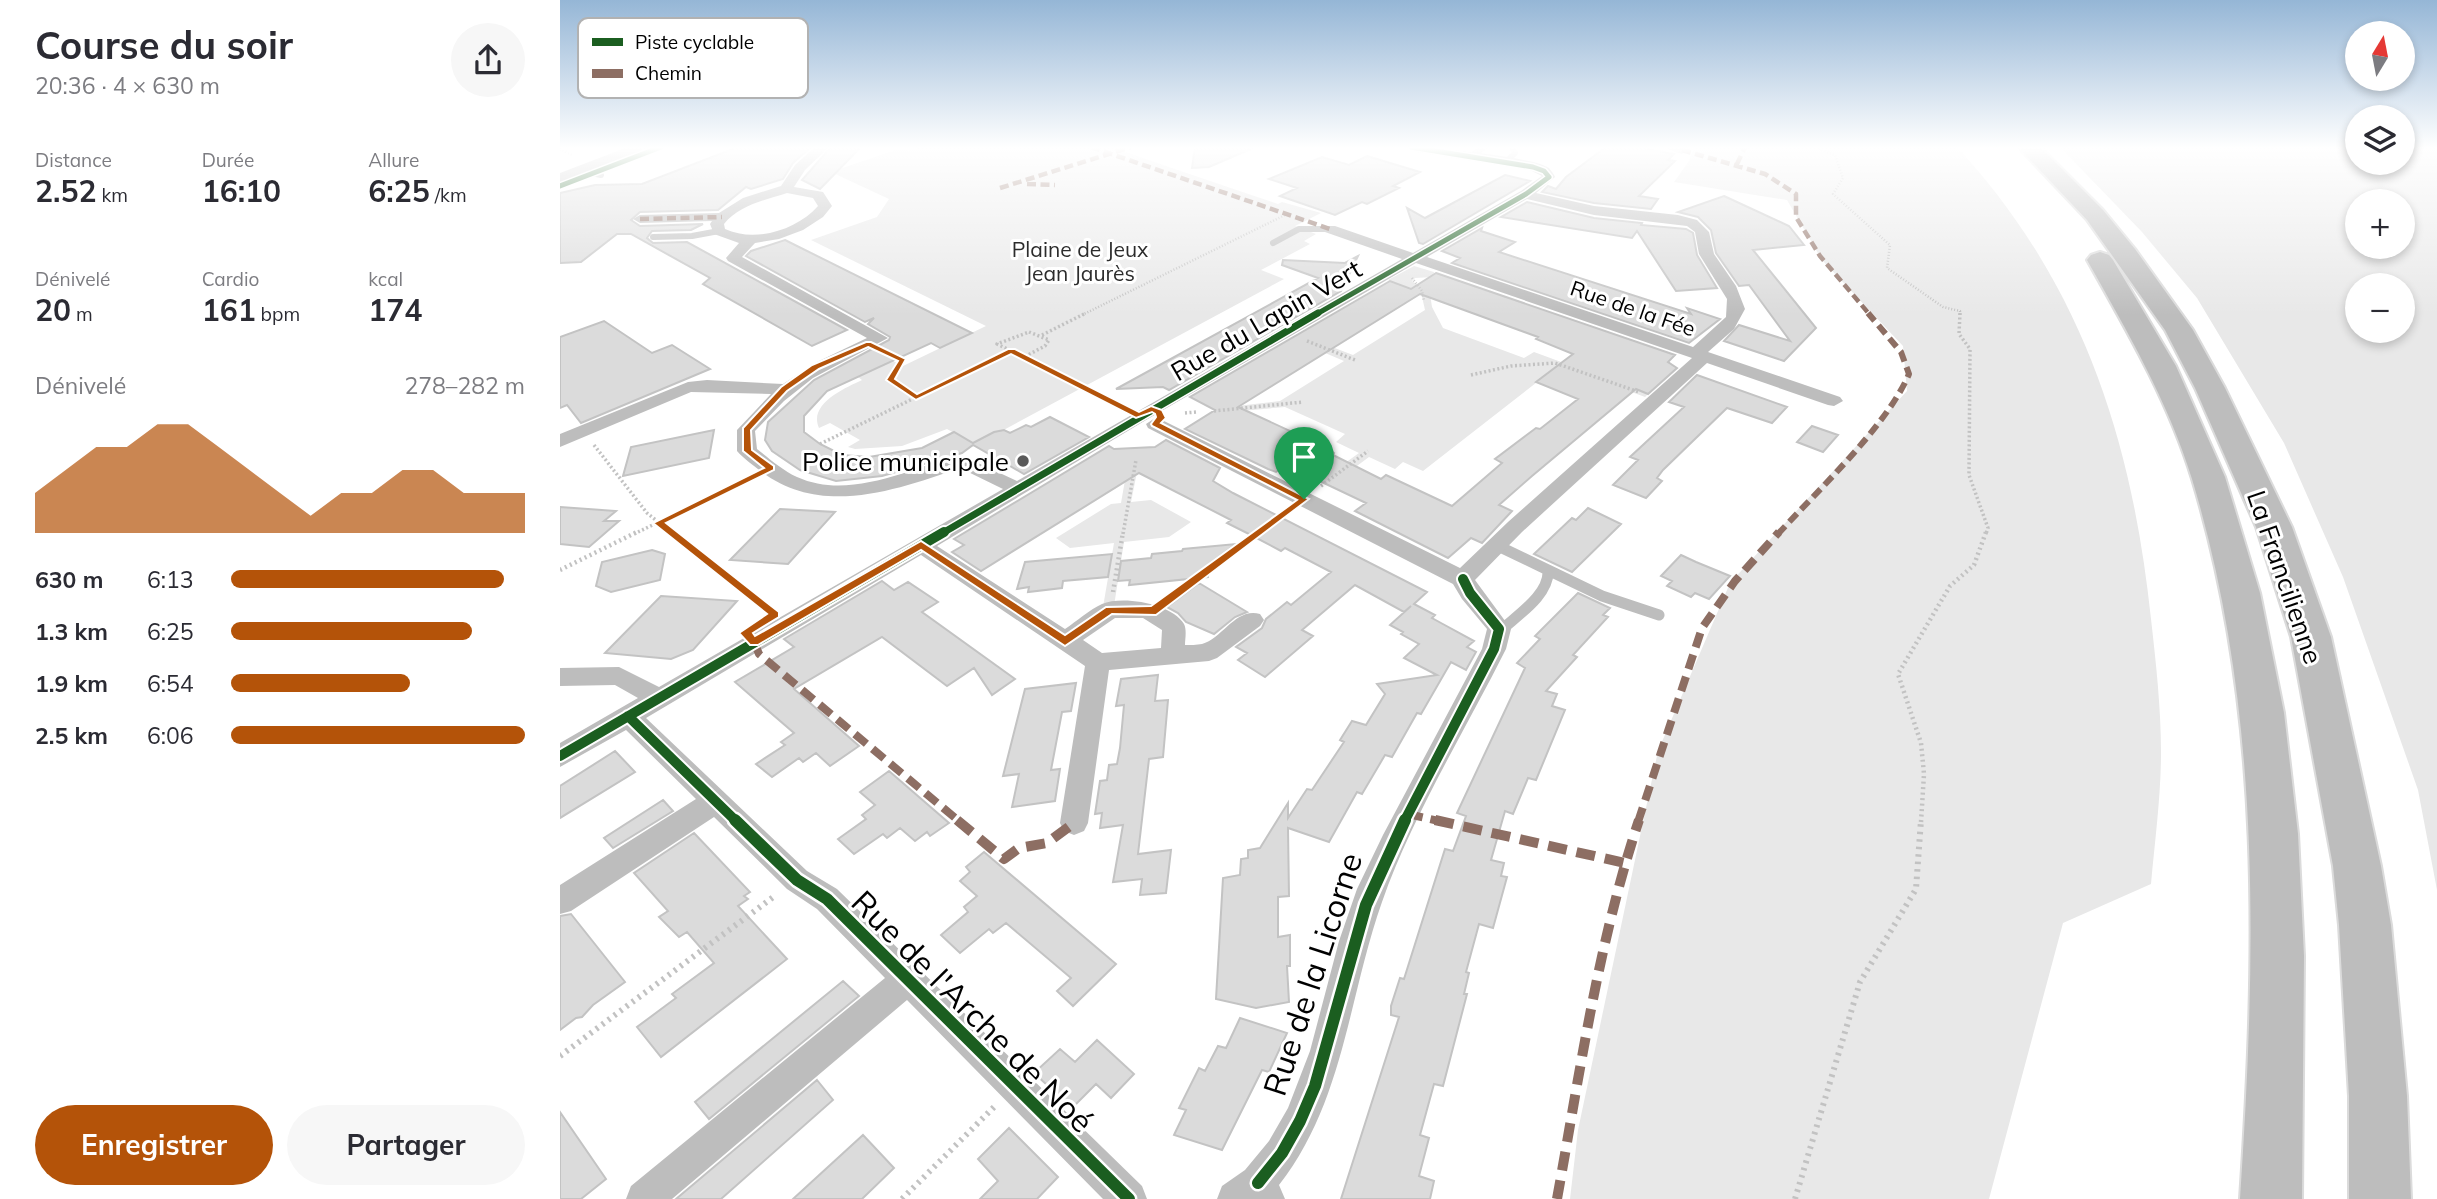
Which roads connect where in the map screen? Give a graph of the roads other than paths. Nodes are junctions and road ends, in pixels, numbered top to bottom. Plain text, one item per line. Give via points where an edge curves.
1 (747, 203) edge
2 (823, 203) edge
3 (1511, 203) edge
4 (1557, 203) edge
5 (2055, 203) edge
6 (2083, 203) edge
7 (640, 219) dead end
8 (720, 224) junction
9 (1330, 229) joint
10 (653, 237) dead end
11 (750, 240) junction
12 (1273, 243) dead end
13 (1416, 258) junction
14 (1700, 356) junction
15 (784, 389) junction
16 (1834, 401) dead end
17 (1143, 418) junction
18 (568, 435) edge
19 (1018, 489) junction
20 (921, 545) junction
21 (1496, 545) junction
22 (1548, 570) junction
23 (1463, 579) junction
24 (1659, 615) dead end
25 (1252, 620) dead end
26 (1499, 632) junction
27 (1065, 641) junction
28 (1172, 655) junction
29 (1098, 662) junction
30 (560, 677) edge
31 (658, 698) junction
32 (628, 716) junction
33 (560, 756) edge
34 (716, 801) junction
35 (1074, 823) dead end
36 (560, 901) edge
37 (906, 980) junction
38 (1253, 1194) edge
39 (644, 1199) edge
40 (1129, 1199) edge
41 (2271, 1199) edge
42 (2380, 1199) edge

1 - 8 street
2 - 11 street via 814,217 797,227
3 - 13 street, Rue du Lapin Vert
4 - 14 street via 1614,215 1675,219 1699,228 1704,249 1735,295 1737,309 1733,320
5 - 41 highway, La Francilienne via 2120,289 2144,329 2196,442 2236,570 2255,656 2269,761 2278,896 2278,1059
6 - 42 highway, La Francilienne via 2133,263 2179,330 2273,527 2311,637 2365,925 2378,1096
7 - 8 street
8 - 10 lane via 692,236
8 - 11 street via 739,239
9 - 12 lane via 1299,229
9 - 13 street, Rue de la Fée
11 - 15 street via 733,258 880,338 816,367
13 - 14 street, Rue de la Fée
13 - 17 street, Rue du Lapin Vert
14 - 16 street, Rue de la Fée
14 - 21 street
15 - 18 street via 688,387
15 - 19 street via 746,430 747,451 793,483 826,490 862,489 961,461
17 - 19 street, Rue du Lapin Vert
17 - 23 street
19 - 20 street, Rue du Lapin Vert
20 - 27 street
20 - 31 street, Rue du Lapin Vert
21 - 22 lane
21 - 23 street
22 - 24 lane via 1588,591
22 - 26 lane via 1549,581 1541,593
23 - 26 street via 1471,597 1494,618
25 - 28 street via 1209,652
26 - 38 street, Rue de la Licorne via 1386,855 1358,932 1319,1078 1300,1123
27 - 28 street via 1110,610 1148,610 1174,627
27 - 29 street
28 - 29 street
29 - 35 street
30 - 31 street via 619,676
31 - 32 street, Rue du Lapin Vert
32 - 33 street, Rue du Lapin Vert
32 - 34 street, Rue de l'Arche de Noé
34 - 36 street
34 - 37 street, Rue de l'Arche de Noé via 797,880 827,899
37 - 39 street
37 - 40 street, Rue de l'Arche de Noé

